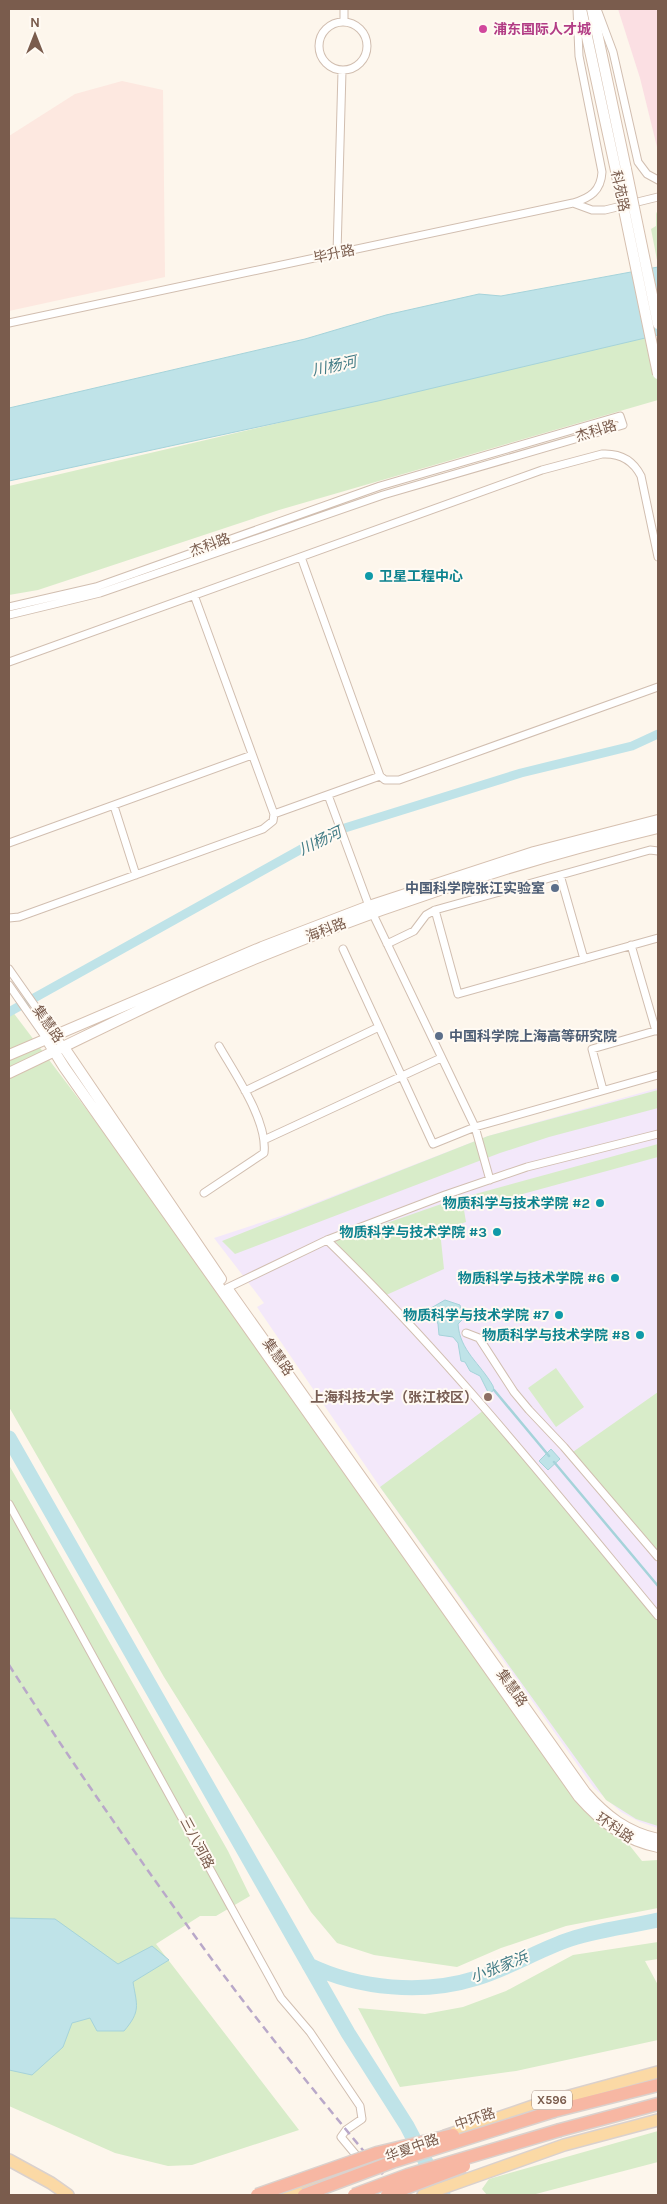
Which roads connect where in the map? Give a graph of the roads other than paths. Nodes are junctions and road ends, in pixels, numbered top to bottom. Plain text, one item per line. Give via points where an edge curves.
1 (344, 9) edge
2 (577, 9) edge
3 (581, 9) edge
4 (592, 9) edge
5 (597, 9) edge
6 (344, 22) junction
7 (342, 71) junction
8 (621, 170) junction
9 (658, 180) edge
10 (658, 197) edge
11 (573, 203) junction
12 (337, 253) junction
13 (9, 323) edge
14 (658, 324) edge
15 (658, 374) edge
16 (300, 557) junction
17 (658, 557) edge
18 (194, 595) junction
19 (9, 607) edge
20 (9, 615) edge
21 (9, 662) edge
22 (658, 687) edge
23 (252, 755) junction
24 (380, 776) junction
25 (328, 795) junction
26 (114, 806) junction
27 (274, 814) junction
28 (658, 820) edge
29 (658, 828) edge
30 (9, 834) edge
31 (10, 843) edge
32 (658, 851) edge
33 (136, 875) junction
34 (560, 875) junction
35 (370, 909) junction
36 (435, 910) junction
37 (9, 918) edge
38 (658, 938) edge
39 (387, 944) junction
40 (632, 945) junction
41 (343, 950) dead end
42 (584, 959) junction
43 (9, 969) edge
44 (9, 985) edge
45 (379, 1027) junction
46 (657, 1031) edge
47 (50, 1037) junction
48 (220, 1046) dead end
49 (59, 1049) junction
50 (9, 1055) edge
51 (441, 1058) junction
52 (9, 1073) edge
53 (658, 1075) edge
54 (402, 1077) junction
55 (603, 1090) junction
56 (245, 1091) junction
57 (474, 1127) junction
58 (658, 1134) edge
59 (266, 1139) junction
60 (490, 1180) junction
61 (204, 1193) dead end
62 (327, 1240) junction
63 (227, 1288) junction
64 (466, 1333) dead end
65 (9, 1504) edge
66 (658, 1557) edge
67 (658, 1616) edge
68 (582, 1794) junction
69 (658, 1840) edge
70 (658, 1848) edge
71 (658, 2072) edge
72 (658, 2085) edge
73 (658, 2104) edge
74 (658, 2120) edge
75 (495, 2128) junction
76 (560, 2130) junction
77 (9, 2160) edge
78 (364, 2166) junction
79 (68, 2195) edge
80 (258, 2195) edge
81 (281, 2195) edge
82 (304, 2195) edge
83 (354, 2195) edge
84 (387, 2195) edge
85 (423, 2195) edge

1 - 6 street
2 - 11 street via 580,56 602,180 594,193
3 - 8 street, 科苑路
4 - 8 street, 科苑路
5 - 9 street via 613,52 638,162 647,174
6 - 7 street via 356,25 364,34 367,47 364,59 354,68
6 - 7 street via 323,30 318,44 321,59 330,68
7 - 12 street
8 - 14 street, 科苑路, bridge
8 - 15 street, 科苑路, bridge
10 - 11 street, 毕升路 via 605,210 592,210
11 - 12 street, 毕升路
12 - 13 street, 毕升路
16 - 17 street via 542,470 610,453 633,463 641,476
16 - 18 street
16 - 24 street
18 - 21 street
18 - 23 street
19 - 20 street, 杰科路 via 96,587 380,486 620,416 623,425 382,495 100,593
22 - 24 street via 399,780 385,780
23 - 26 street
23 - 27 street
24 - 25 street
25 - 27 street
25 - 35 street
26 - 31 street
26 - 33 street
27 - 33 street via 273,821 263,829
28 - 35 street, 海科路 via 534,852
29 - 35 street, 海科路
30 - 31 street
32 - 34 street via 650,850
33 - 37 street
34 - 36 street
34 - 42 street
35 - 39 street
35 - 47 street, 海科路 via 253,951
35 - 49 street, 海科路 via 213,976
36 - 39 street via 426,916 418,929
36 - 42 street via 458,994
38 - 40 street
39 - 51 street
40 - 42 street
40 - 46 street
41 - 45 street
43 - 47 street, 集慧路 via 38,1011
44 - 47 street, 集慧路
45 - 54 street
45 - 56 street
46 - 55 street via 592,1049
47 - 49 street, 集慧路
47 - 50 street, 海科路
48 - 56 street
49 - 52 street, 海科路
49 - 63 street, 集慧路
49 - 68 street, 集慧路
51 - 54 street
51 - 57 street
53 - 55 street
54 - 57 street via 433,1144
54 - 59 street
55 - 57 street
56 - 59 street
57 - 60 street
58 - 60 street via 527,1167
59 - 61 street via 264,1153
60 - 62 street
62 - 63 street
62 - 67 street via 384,1296
63 - 68 street, 集慧路
64 - 66 street via 479,1338 514,1392
65 - 78 street, 三八河路 via 281,1998 310,2032 360,2106 362,2119 341,2137
68 - 69 street, 环科路 via 619,1824
68 - 70 street, 环科路 via 595,1815 615,1831 638,1843
71 - 78 main road, 华夏中路 / X596, bridge via 536,2105
72 - 75 highway, 中环路, bridge
73 - 76 highway
74 - 85 main road via 564,2145
75 - 80 highway, bridge via 426,2140 377,2153
75 - 82 highway, 中环路, bridge
76 - 83 highway, bridge via 408,2175
76 - 84 highway, bridge
77 - 79 main road
78 - 81 main road, 华夏中路 / X596

